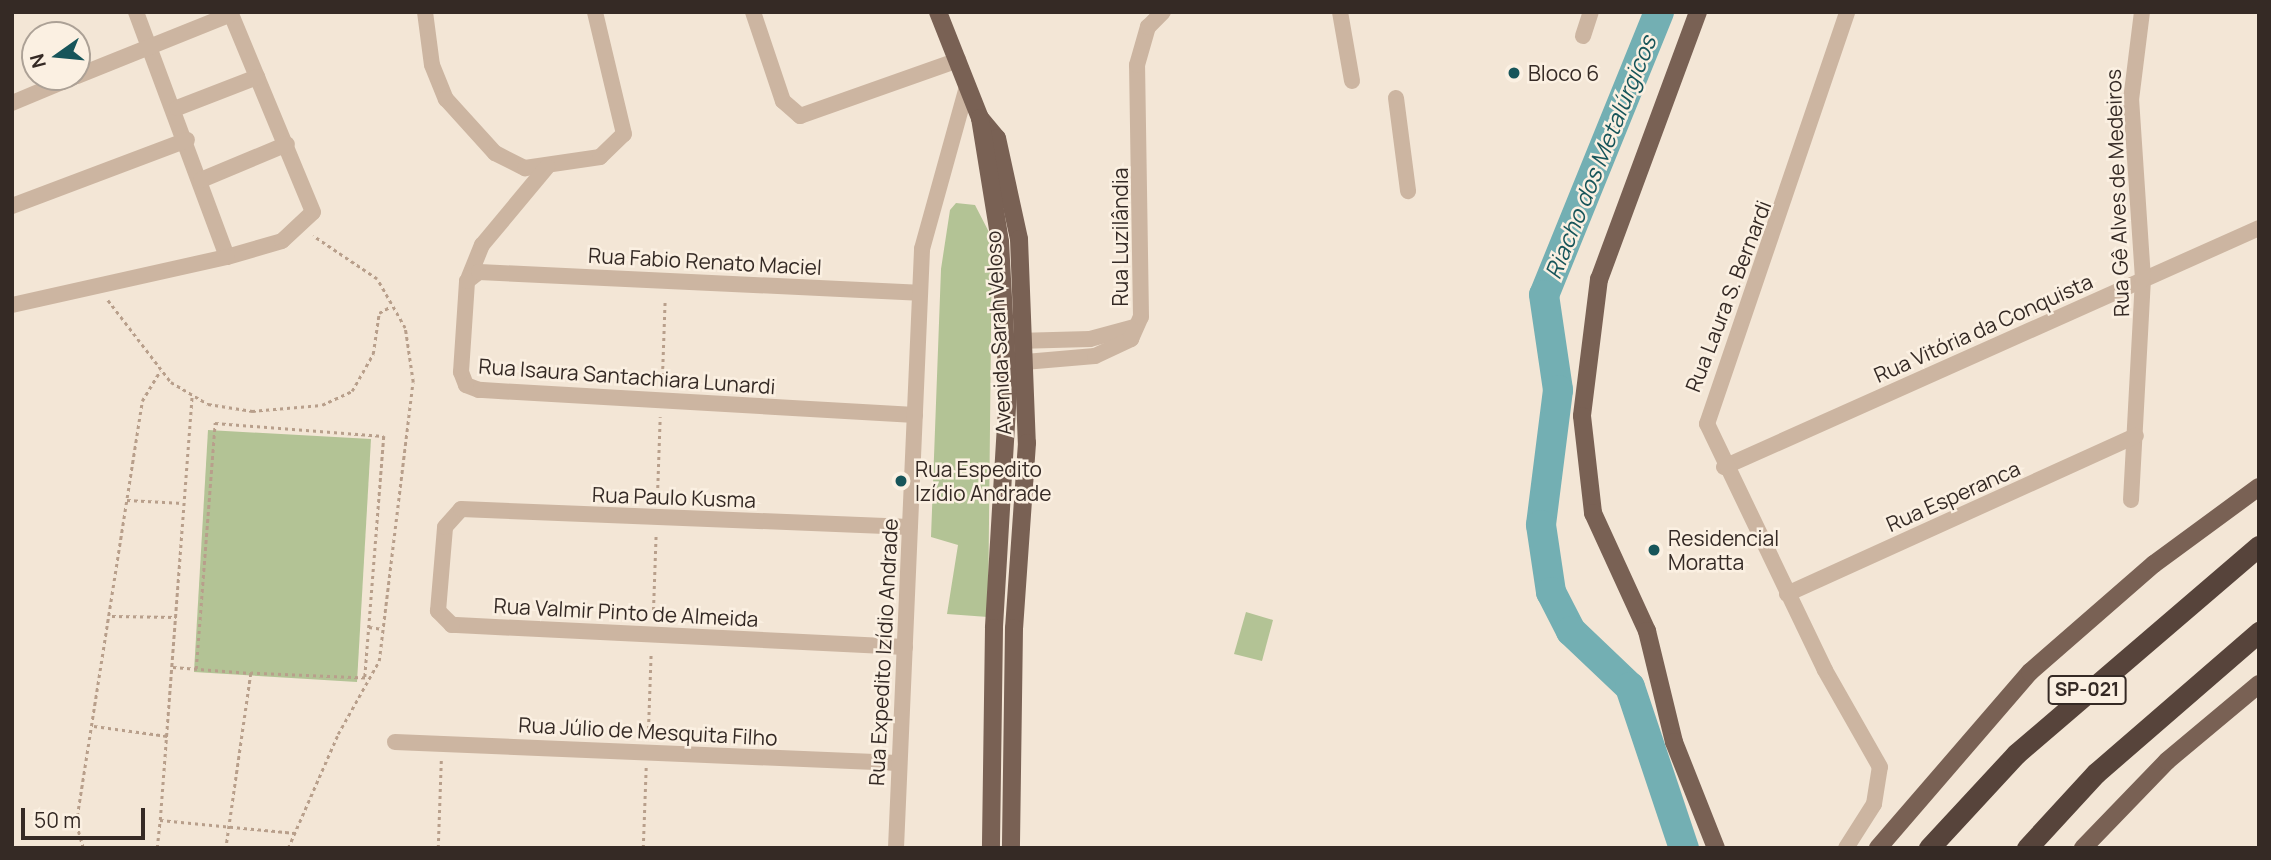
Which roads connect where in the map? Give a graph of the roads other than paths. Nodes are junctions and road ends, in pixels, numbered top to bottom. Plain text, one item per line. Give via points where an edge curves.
1 (136, 12) edge
2 (425, 12) edge
3 (595, 12) edge
4 (753, 12) edge
5 (938, 12) edge
6 (1163, 12) edge
7 (1340, 12) edge
8 (1591, 12) edge
9 (1698, 12) edge
10 (1847, 12) edge
11 (2142, 12) edge
12 (230, 13) edge
13 (1583, 36) dead end
14 (151, 46) junction
15 (958, 60) junction
16 (91, 70) edge
17 (257, 77) junction
18 (1352, 81) dead end
19 (967, 87) junction
20 (40, 91) edge
21 (1396, 98) dead end
22 (12, 103) edge
23 (177, 108) junction
24 (980, 118) junction
25 (187, 140) junction
26 (287, 144) junction
27 (547, 167) junction
28 (201, 180) junction
29 (1408, 191) dead end
30 (12, 206) edge
31 (2259, 228) edge
32 (227, 257) junction
33 (469, 277) junction
34 (2143, 279) junction
35 (918, 293) junction
36 (12, 305) edge
37 (1134, 327) junction
38 (1006, 341) junction
39 (1024, 342) junction
40 (1016, 363) junction
41 (915, 415) junction
42 (2136, 436) junction
43 (1724, 467) junction
44 (2259, 487) edge
45 (2131, 500) dead end
46 (445, 527) joint
47 (910, 527) junction
48 (2259, 546) edge
49 (1787, 594) junction
50 (2259, 632) edge
51 (905, 647) junction
52 (2259, 684) edge
53 (395, 742) dead end
54 (899, 763) junction
55 (896, 848) edge
56 (991, 848) edge
57 (1011, 848) edge
58 (1716, 848) edge
59 (1846, 848) edge
60 (1878, 848) edge
61 (1929, 848) edge
62 (2027, 848) edge
63 (2082, 848) edge

1 - 14 street
2 - 27 street via 432,65 464,124 495,153 525,167
3 - 27 street via 624,120 618,145 600,157
4 - 15 street via 783,101 800,116
5 - 15 main road, Avenida Sarah Veloso
6 - 37 street, Rua Luzilândia via 1148,27 1137,65 1145,301
7 - 18 street
8 - 13 street
9 - 58 main road via 1599,279 1582,416 1593,513 1647,631 1674,742
10 - 43 street, Rua Laura S. Bernardi via 1784,211 1708,409 1712,441
11 - 34 street, Rua Gê Alves de Medeiros via 2131,100
12 - 14 street
12 - 17 street
14 - 16 street
14 - 23 street
15 - 19 main road, Avenida Sarah Veloso
17 - 23 street
17 - 26 street
19 - 24 main road, Avenida Sarah Veloso
19 - 35 street, Rua Expedito Izídio Andrade via 932,208
20 - 22 street
21 - 29 street
23 - 25 street
24 - 38 main road, Avenida Sarah Veloso via 1000,242
24 - 39 main road, Avenida Sarah Veloso via 997,138 1012,202
25 - 28 street
25 - 30 street
26 - 28 street
26 - 32 street via 313,212 301,229
27 - 33 street via 482,245
28 - 32 street
31 - 34 street, Rua Vitória da Conquista
32 - 36 street
33 - 35 street, Rua Fabio Renato Maciel via 489,271
33 - 41 street, Rua Isaura Santachiara Lunardi via 461,372 471,387
34 - 42 street, Rua Gê Alves de Medeiros
34 - 43 street, Rua Vitória da Conquista
35 - 41 street, Rua Expedito Izídio Andrade
37 - 39 street, Rua Luzilândia via 1112,334
37 - 40 street, Rua Luzilândia via 1131,339 1095,356
38 - 39 street, Rua Luzilândia
38 - 40 main road, Avenida Sarah Veloso
39 - 40 main road, Avenida Sarah Veloso
40 - 56 main road, Avenida Sarah Veloso
40 - 57 main road, Avenida Sarah Veloso
41 - 47 street, Rua Expedito Izídio Andrade
42 - 45 street, Rua Gê Alves de Medeiros
42 - 49 street, Rua Esperanca
43 - 49 street, Rua Laura S. Bernardi
44 - 60 main road via 2154,564 2030,672
46 - 47 street, Rua Paulo Kusma via 454,513 472,508
46 - 51 street, Rua Valmir Pinto de Almeida via 438,611 445,624
47 - 51 street, Rua Expedito Izídio Andrade
48 - 61 highway, SP-021 via 2016,754
49 - 59 street, Rua Laura S. Bernardi via 1880,767 1874,804
50 - 62 highway, SP-021 via 2096,773
51 - 54 street, Rua Expedito Izídio Andrade
52 - 63 main road via 2167,761
53 - 54 street, Rua Júlio de Mesquita Filho
54 - 55 street, Rua Expedito Izídio Andrade

